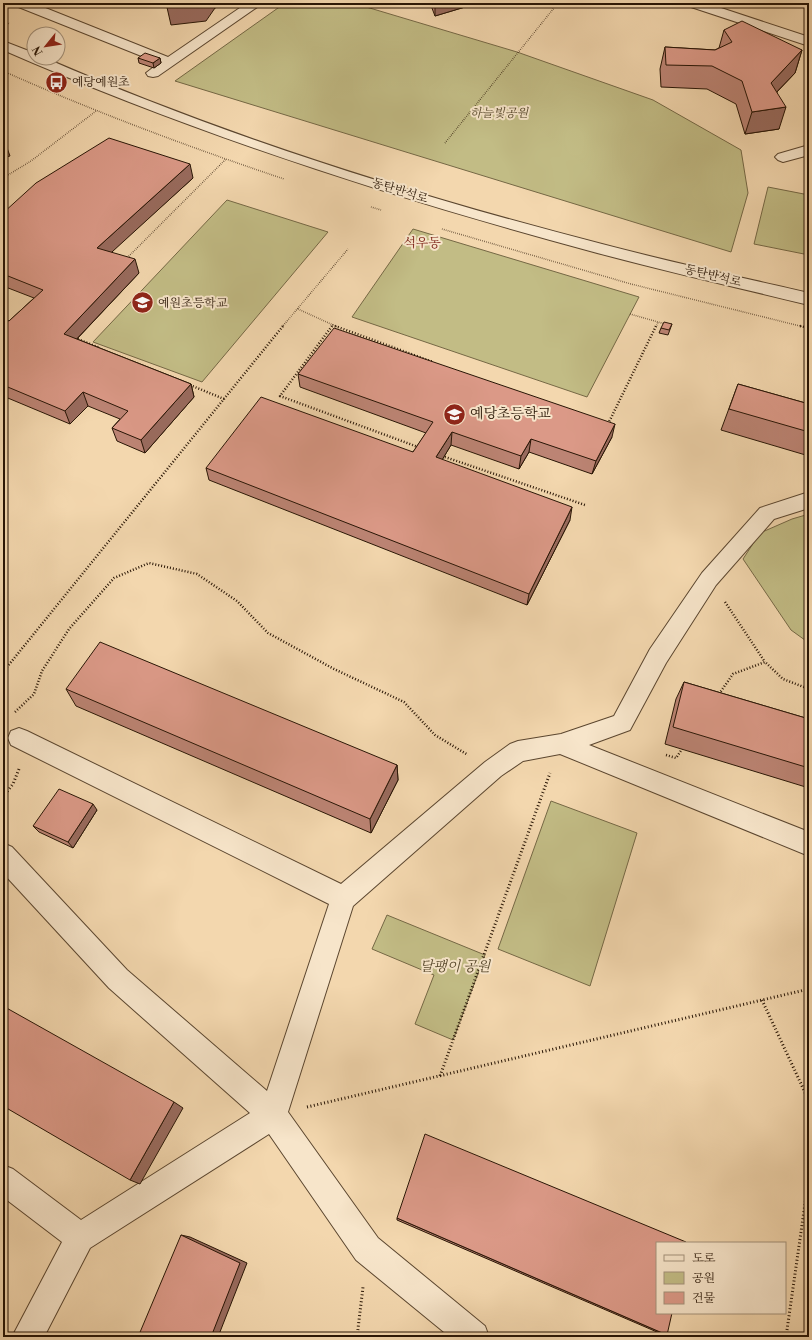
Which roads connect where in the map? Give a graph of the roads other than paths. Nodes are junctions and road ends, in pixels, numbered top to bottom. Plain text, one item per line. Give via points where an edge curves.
1 (21, 3) edge
2 (256, 3) edge
3 (693, 3) edge
4 (3, 45) edge
5 (808, 48) edge
6 (169, 62) junction
7 (153, 73) dead end
8 (809, 150) edge
9 (783, 157) dead end
10 (809, 299) edge
11 (809, 500) edge
12 (19, 738) dead end
13 (561, 744) junction
14 (809, 844) edge
15 (3, 855) edge
16 (343, 898) junction
17 (273, 1115) junction
18 (3, 1179) edge
19 (80, 1238) junction
20 (27, 1337) edge
21 (474, 1337) edge

1 - 6 street
2 - 6 street
3 - 5 street
4 - 10 street, 동탄반석로 via 71,76 199,125 401,191 567,240
6 - 7 street
8 - 9 street
11 - 13 street via 767,513 709,578 658,656 622,723
12 - 16 street
13 - 14 street
13 - 16 street via 518,751 493,769
15 - 17 street via 118,979
16 - 17 street
17 - 19 street
17 - 21 street via 367,1249
18 - 19 street
19 - 20 street

